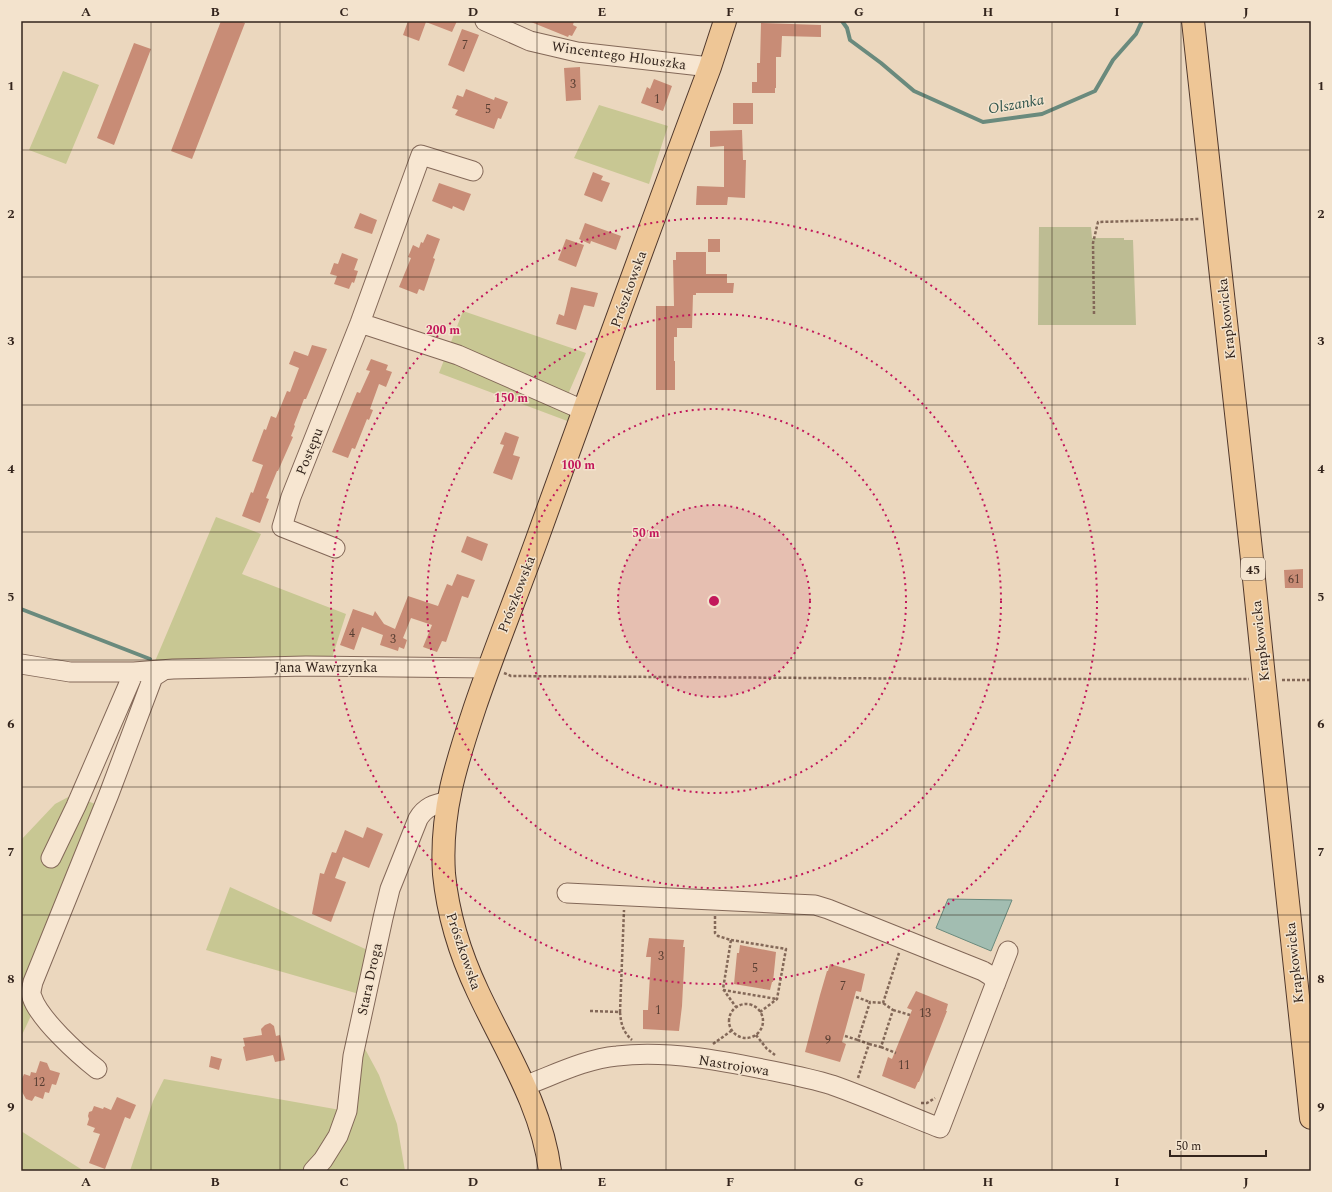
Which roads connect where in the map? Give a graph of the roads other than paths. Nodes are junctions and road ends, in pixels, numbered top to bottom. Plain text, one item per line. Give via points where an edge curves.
1 (485, 21) edge
2 (725, 21) edge
3 (1193, 21) edge
4 (710, 67) junction
5 (473, 171) dead end
6 (360, 323) junction
7 (583, 410) junction
8 (335, 548) dead end
9 (21, 664) edge
10 (488, 668) junction
11 (164, 670) junction
12 (134, 672) junction
13 (447, 802) junction
14 (51, 858) dead end
15 (567, 893) dead end
16 (1008, 951) dead end
17 (996, 984) junction
18 (98, 1069) dead end
19 (524, 1086) junction
20 (1311, 1118) edge
21 (313, 1171) edge
22 (550, 1171) edge

1 - 4 street, Wincentego Hlouszka via 530,41 577,52
2 - 4 main road, Prószkowska
3 - 20 main road, Krapkowicka / 45
4 - 7 main road, Prószkowska
5 - 6 street, Postępu via 421,155
6 - 7 street via 458,355
6 - 8 street, Postępu via 291,497 282,527
7 - 10 main road, Prószkowska
9 - 12 street, Jana Wawrzynka via 70,672
10 - 11 street, Jana Wawrzynka via 306,666
10 - 13 main road, Prószkowska via 459,753
11 - 12 street, Jana Wawrzynka
11 - 18 street via 153,676 109,794 33,982 31,996 36,1005 57,1032
12 - 14 street
13 - 19 main road, Prószkowska via 443,845 444,872 453,927 478,992
13 - 21 street, Stara Droga via 423,811 390,889 353,1056 347,1111 338,1136
15 - 17 street via 622,906 715,913 815,905 828,909 898,949 983,971 991,976
16 - 17 street
17 - 19 street, Nastrojowa via 940,1128 832,1085 744,1065 681,1057 639,1054 605,1058
19 - 22 main road, Prószkowska via 543,1134

